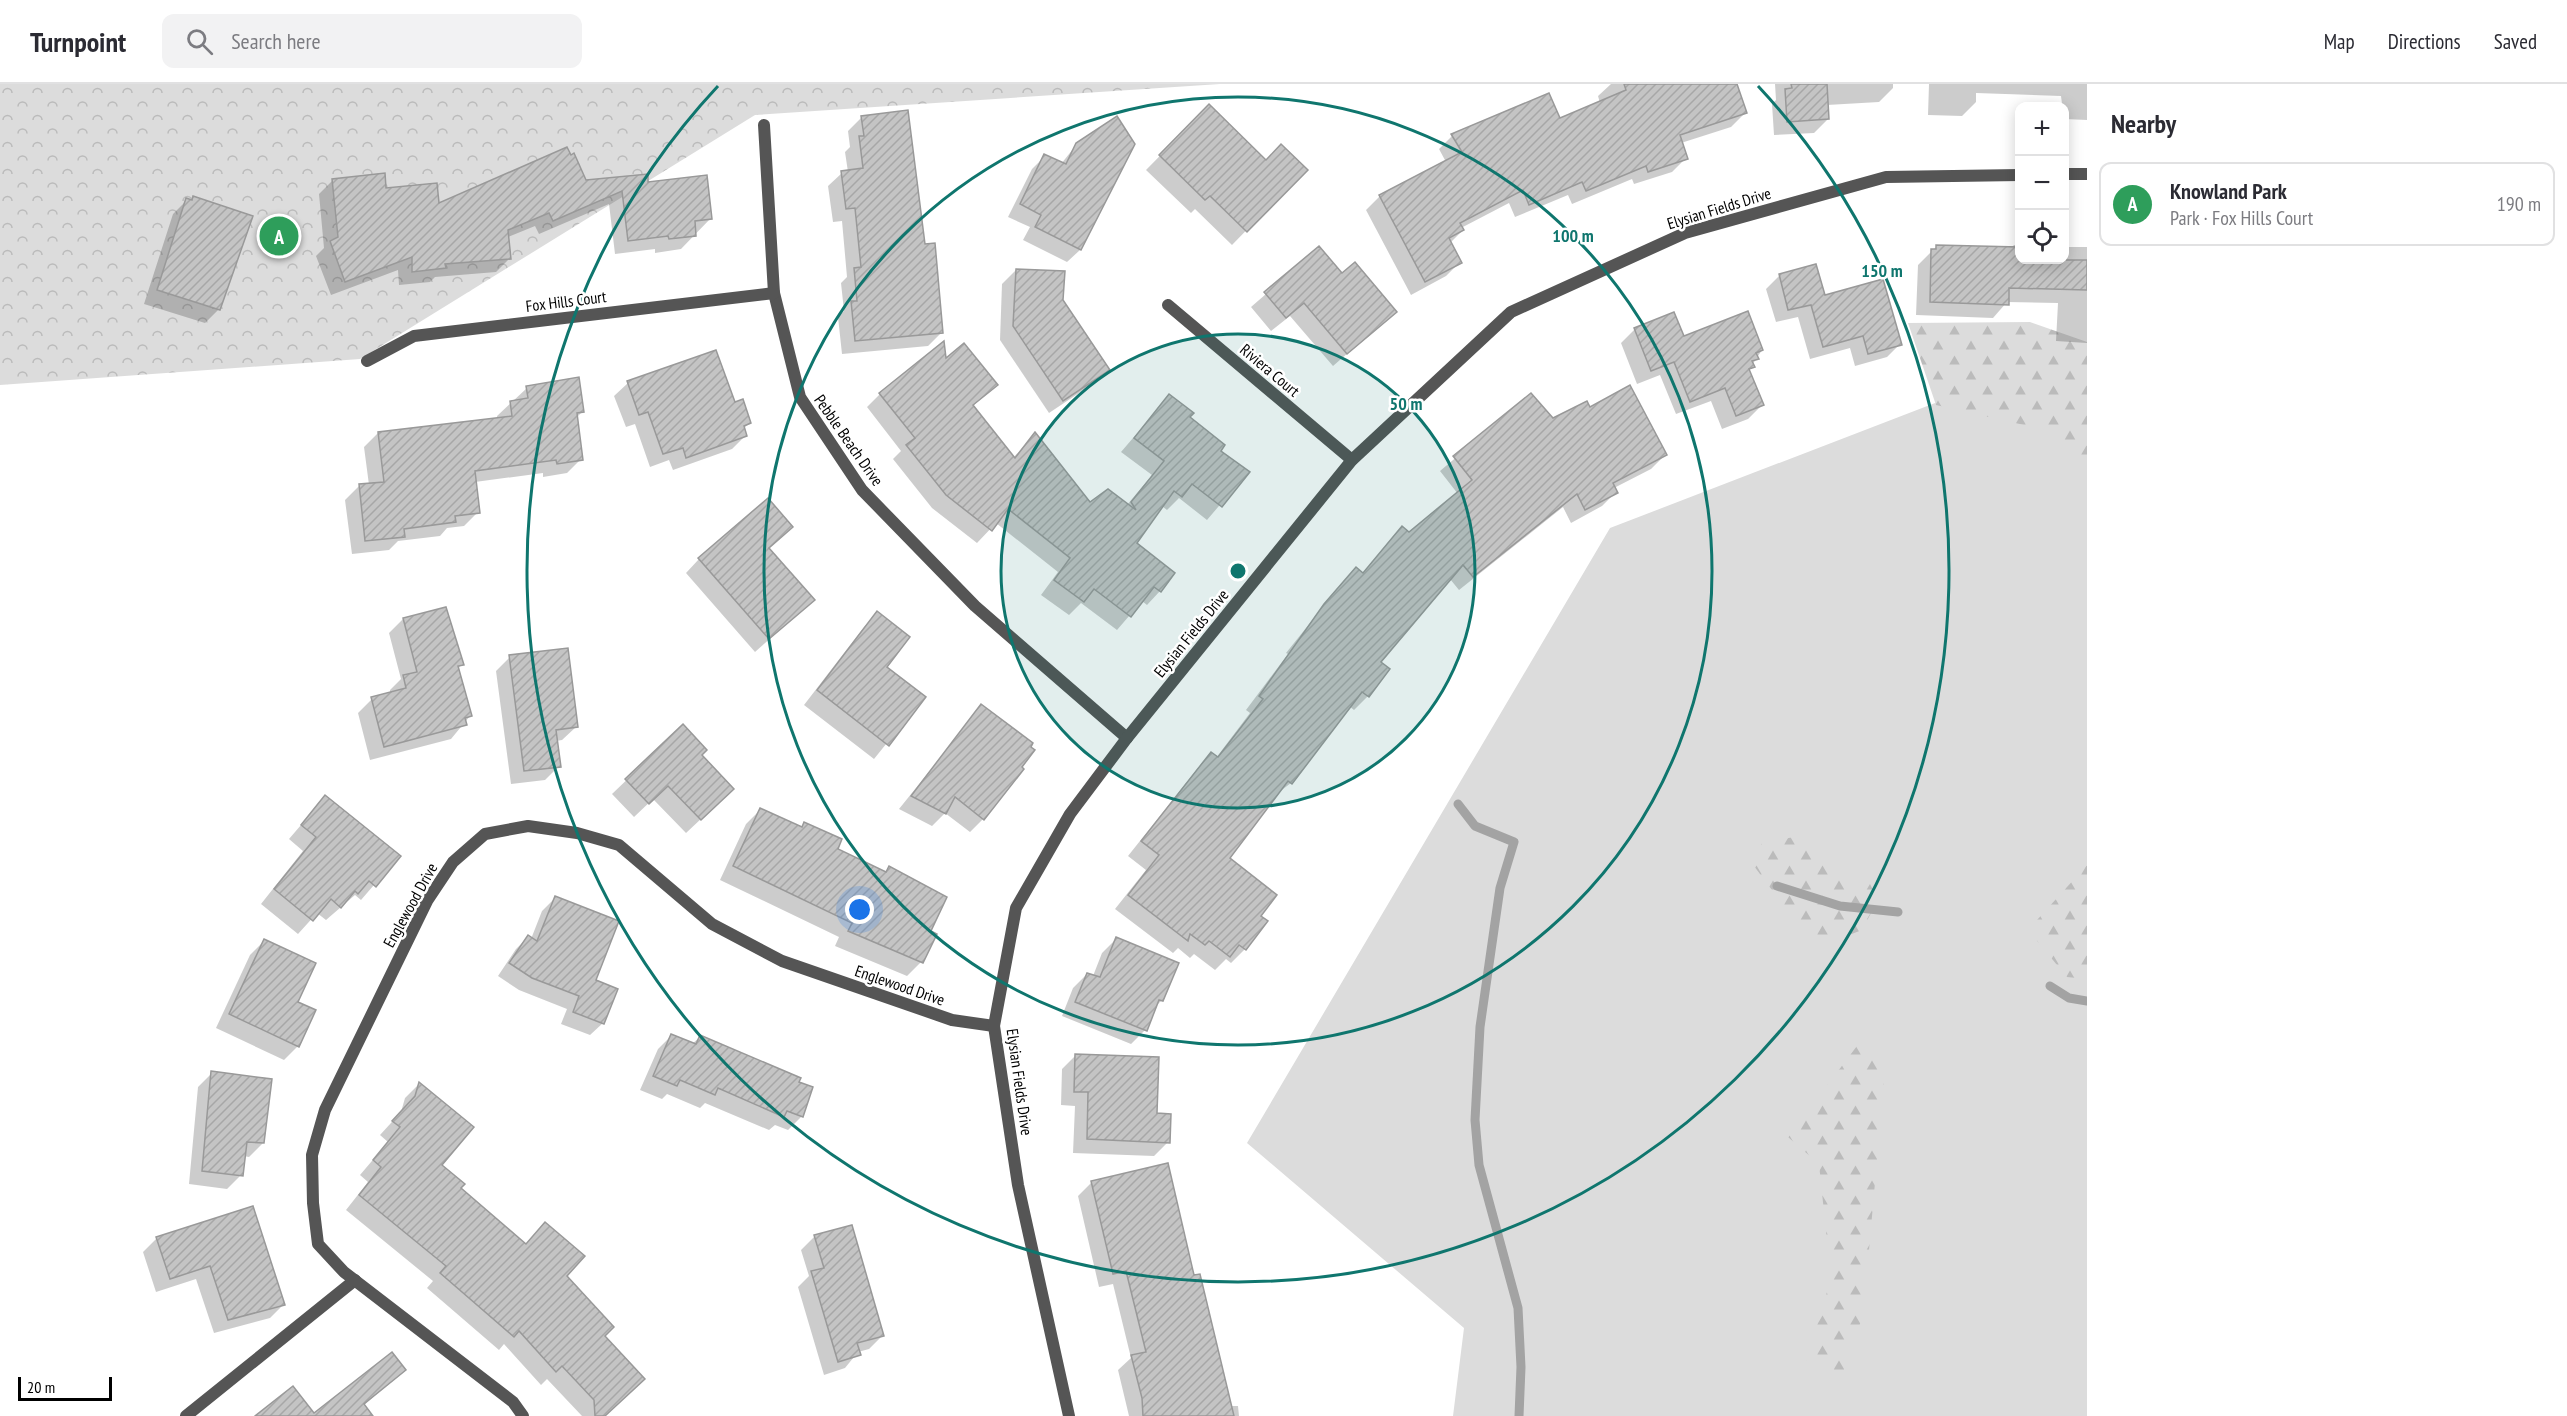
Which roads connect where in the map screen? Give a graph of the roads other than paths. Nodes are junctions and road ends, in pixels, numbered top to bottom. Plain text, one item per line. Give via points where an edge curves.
1 (764, 125) dead end
2 (2069, 174) edge
3 (2087, 174) edge
4 (2015, 175) edge
5 (774, 293) junction
6 (1168, 305) dead end
7 (367, 361) dead end
8 (1352, 460) junction
9 (1127, 738) junction
10 (994, 1026) junction
11 (355, 1280) junction
12 (186, 1416) edge
13 (523, 1416) edge
14 (1069, 1416) edge

1 - 5 street, Pebble Beach Drive
2 - 3 street
4 - 8 street, Elysian Fields Drive via 1886,177 1685,232 1511,312
5 - 7 street, Fox Hills Court via 414,336
5 - 9 street, Pebble Beach Drive via 800,397 862,490 975,606
6 - 8 street, Riviera Court
8 - 9 street, Elysian Fields Drive
9 - 10 street, Elysian Fields Drive via 1070,814 1016,908
10 - 11 street, Englewood Drive via 952,1020 782,961 712,924 619,845 577,833 528,826 486,834 453,862 427,901 325,1110 312,1155 318,1244
10 - 14 street, Elysian Fields Drive via 1018,1185
11 - 12 street
11 - 13 street, Englewood Drive via 513,1402

